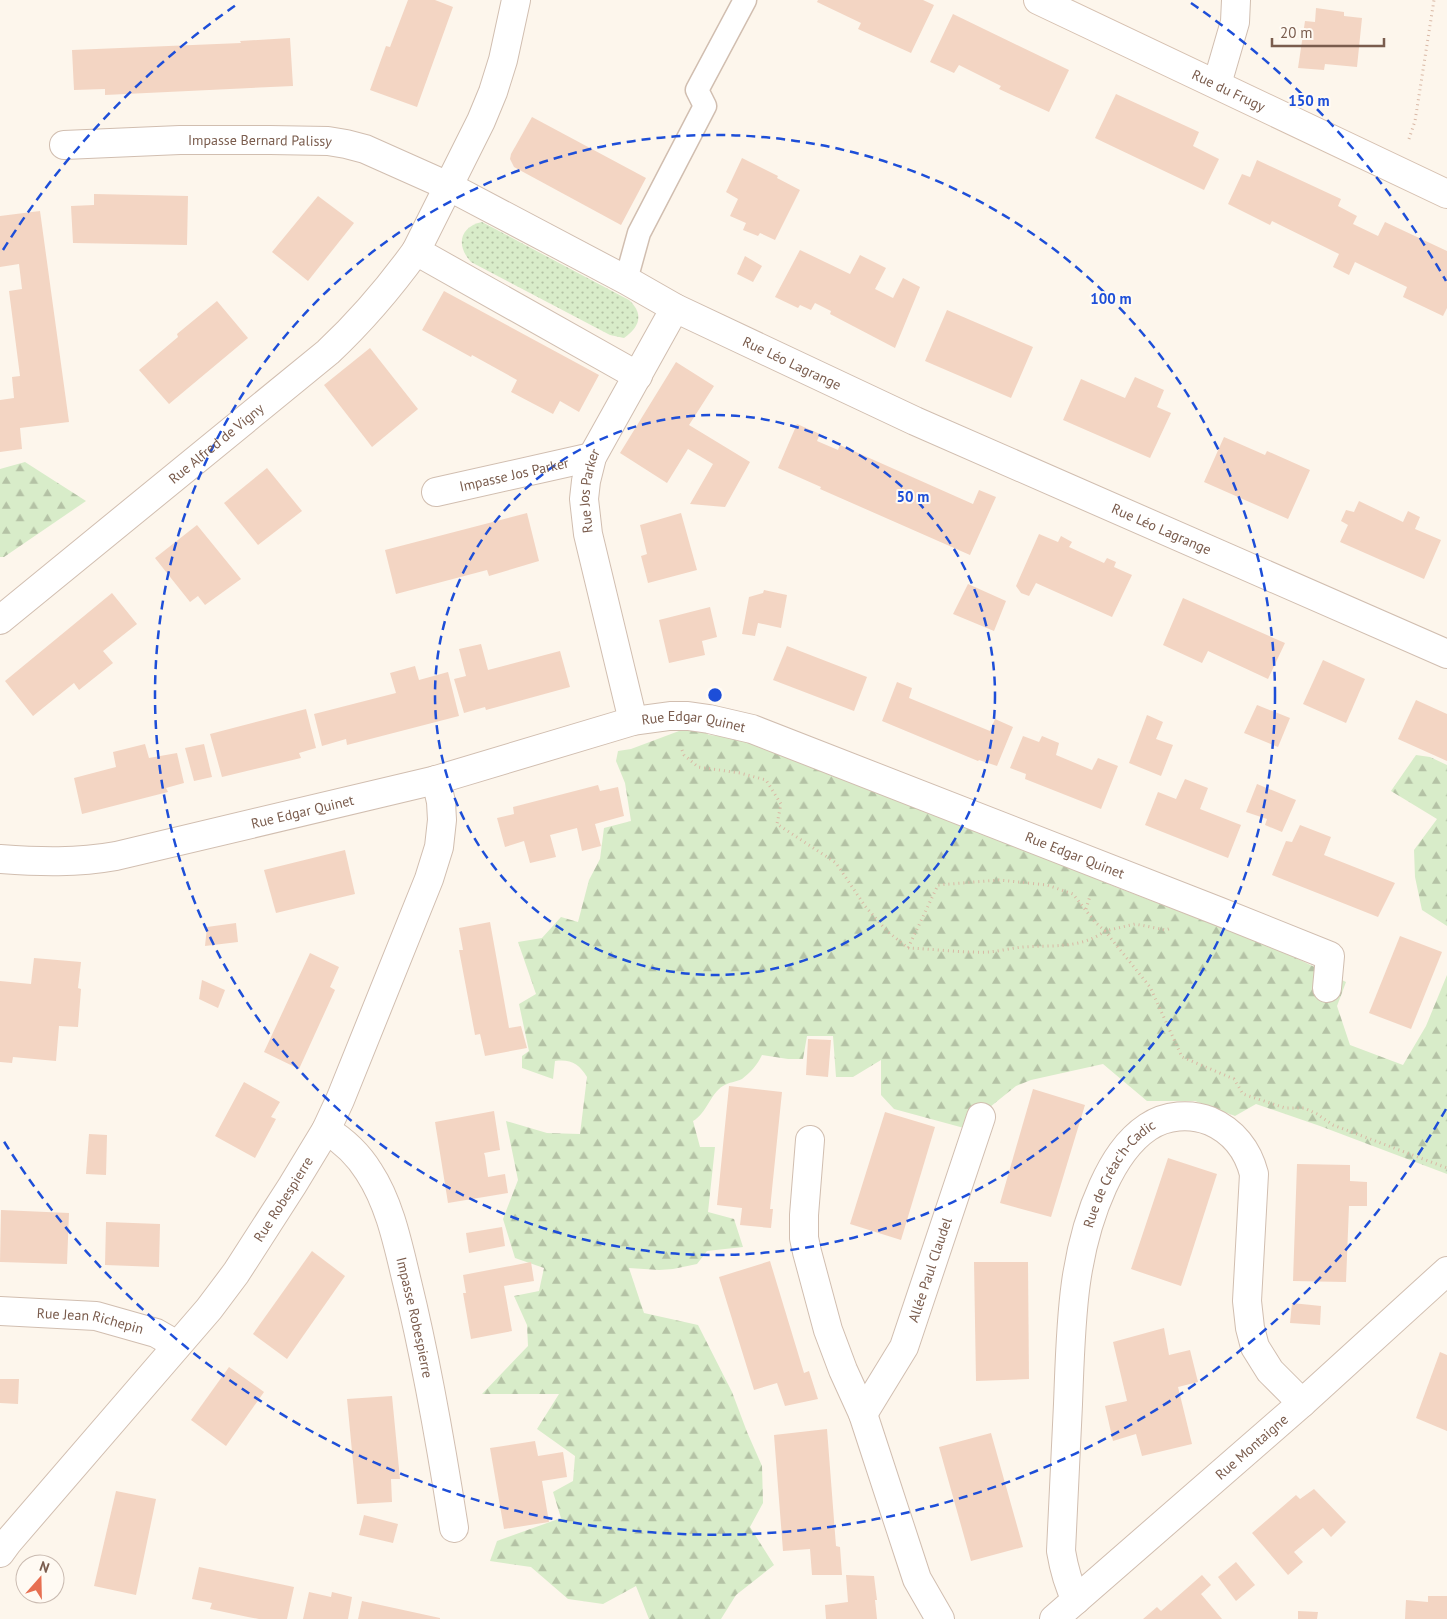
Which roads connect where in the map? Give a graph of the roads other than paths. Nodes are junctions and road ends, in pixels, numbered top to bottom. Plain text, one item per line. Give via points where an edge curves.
1 (516, 0) edge
2 (745, 0) edge
3 (1038, 0) edge
4 (1236, 0) edge
5 (1217, 84) junction
6 (64, 146) dead end
7 (448, 186) junction
8 (1447, 194) edge
9 (416, 251) junction
10 (626, 280) junction
11 (676, 308) junction
12 (638, 376) junction
13 (592, 458) junction
14 (436, 492) dead end
15 (0, 620) edge
16 (1447, 654) edge
17 (633, 721) junction
18 (436, 780) junction
19 (0, 859) edge
20 (1327, 988) dead end
21 (981, 1117) dead end
22 (326, 1130) junction
23 (810, 1140) dead end
24 (1447, 1270) edge
25 (0, 1311) edge
26 (177, 1345) junction
27 (1302, 1403) junction
28 (863, 1414) junction
29 (454, 1528) dead end
30 (0, 1553) edge
31 (1076, 1600) junction
32 (940, 1619) edge
33 (1054, 1619) edge

1 - 7 street via 504,60 493,92
2 - 10 lane via 697,90 705,106 639,233
3 - 5 street, Rue du Frugy
4 - 5 street via 1235,22
5 - 8 street, Rue du Frugy
6 - 7 street, Impasse Bernard Palissy via 180,140 328,141 365,150
7 - 9 street
7 - 10 street, Rue Léo Lagrange
9 - 12 street
9 - 15 street, Rue Alfred de Vigny via 355,327 328,352
10 - 11 street, Rue Léo Lagrange
11 - 12 street, Rue Jos Parker
11 - 16 street, Rue Léo Lagrange via 915,421
12 - 13 street, Rue Jos Parker
13 - 14 street, Impasse Jos Parker
13 - 17 street, Rue Jos Parker via 584,499 588,534
17 - 18 street, Rue Edgar Quinet
17 - 20 street, Rue Edgar Quinet via 688,716 752,730 1330,956
18 - 19 street, Rue Edgar Quinet via 116,856 70,862
18 - 22 street, Rue Robespierre via 442,820 439,847 429,879
21 - 28 street, Allée Paul Claudel via 904,1347
22 - 26 street, Rue Robespierre via 236,1273 210,1309
22 - 29 street, Impasse Robespierre via 358,1155 383,1197 427,1366
23 - 28 street via 804,1216 806,1245 828,1330
24 - 27 street, Rue Montaigne
25 - 26 street, Rue Jean Richepin via 96,1316 156,1333
26 - 30 street, Rue Robespierre
27 - 31 street, Rue Montaigne
27 - 31 street, Rue de Créac'h-Cadic via 1270,1371 1255,1347 1250,1328 1247,1301 1254,1174 1244,1150 1234,1137 1208,1120 1174,1116 1155,1122 1137,1134 1108,1175 1086,1228 1076,1273 1061,1551 1068,1585
28 - 32 street via 917,1579
31 - 33 street, Rue Montaigne

